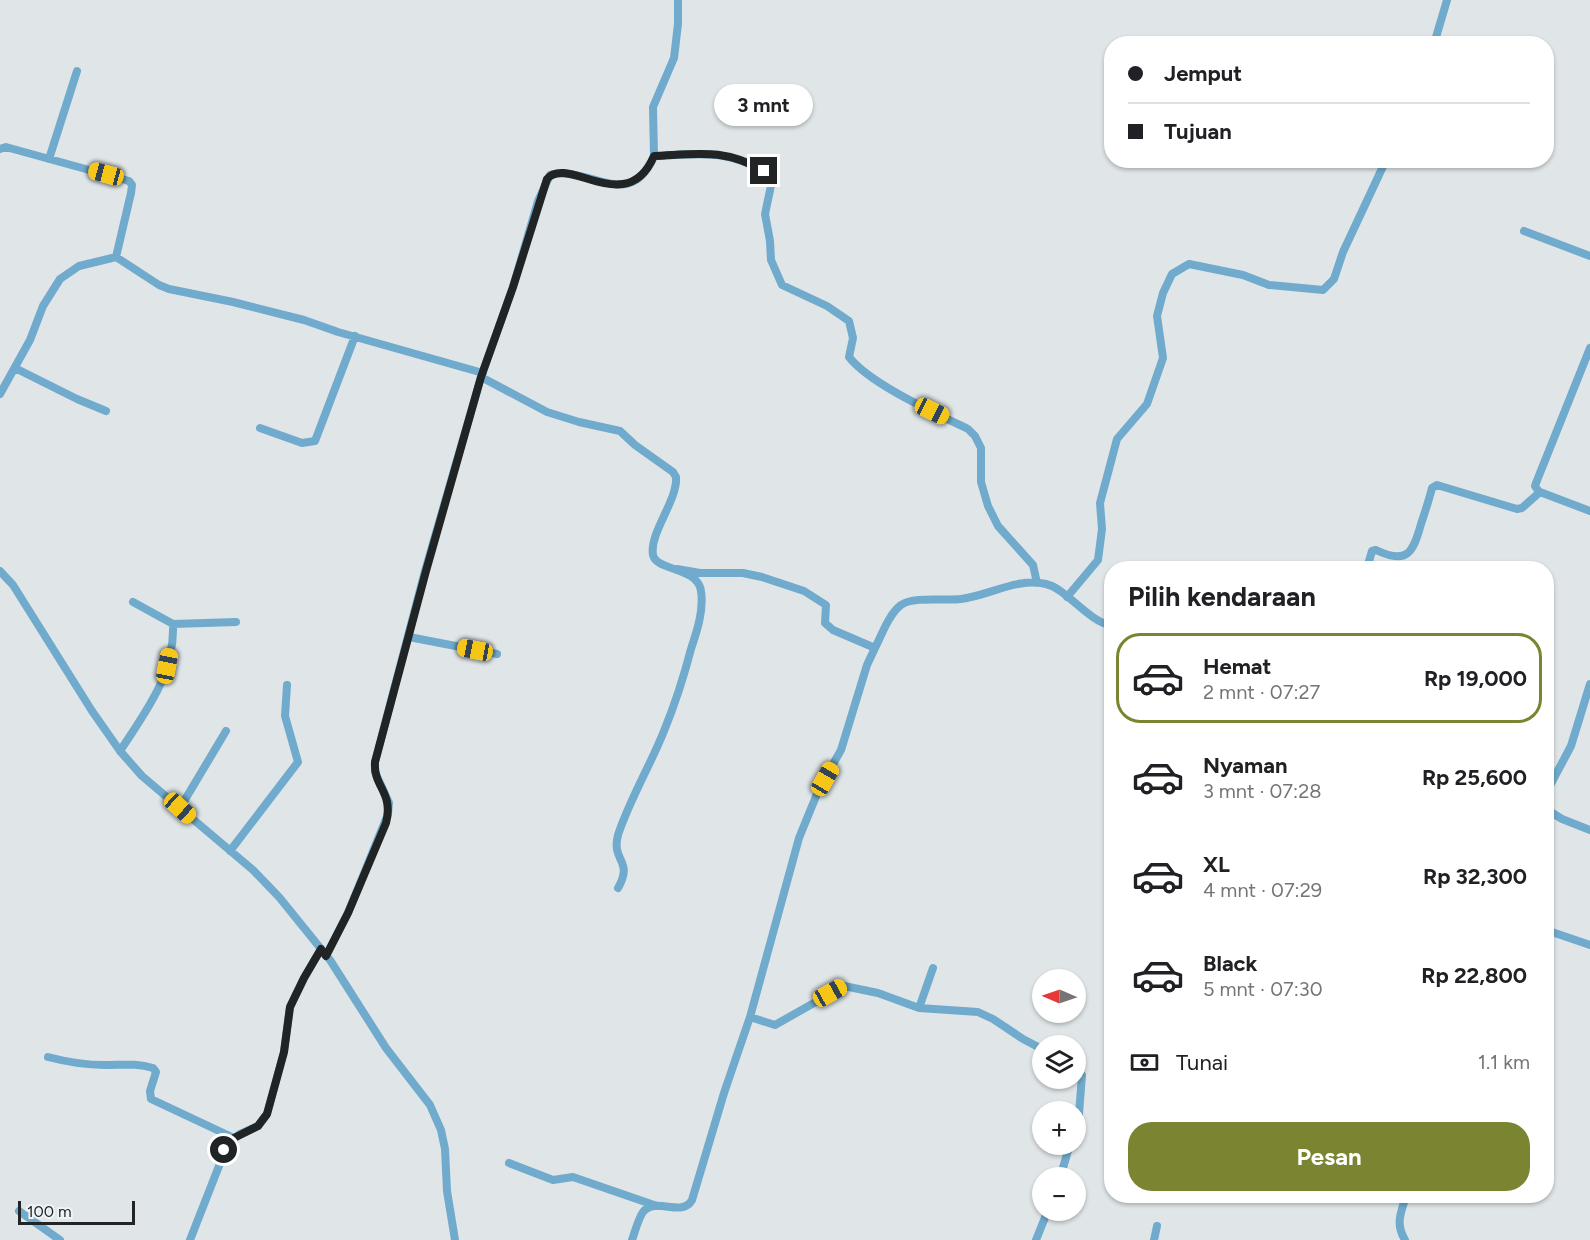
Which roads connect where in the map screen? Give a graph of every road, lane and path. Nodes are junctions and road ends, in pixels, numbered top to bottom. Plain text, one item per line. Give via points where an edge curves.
1 (678, 0) edge
2 (1447, 0) edge
3 (1436, 36) edge
4 (77, 71) dead end
5 (0, 149) edge
6 (654, 156) junction
7 (49, 159) junction
8 (1382, 168) edge
9 (1524, 231) dead end
10 (1590, 256) edge
11 (116, 257) junction
12 (355, 336) junction
13 (1590, 348) edge
14 (15, 368) junction
15 (482, 375) junction
16 (0, 394) edge
17 (106, 411) dead end
18 (260, 428) dead end
19 (1539, 492) junction
20 (1590, 511) edge
21 (1369, 561) edge
22 (677, 569) junction
23 (0, 571) edge
24 (1037, 583) junction
25 (1067, 597) junction
26 (133, 602) dead end
27 (236, 622) dead end
28 (1104, 623) edge
29 (173, 624) junction
30 (409, 637) junction
31 (875, 648) junction
32 (497, 654) dead end
33 (1590, 684) edge
34 (287, 686) dead end
35 (226, 731) dead end
36 (120, 751) junction
37 (1554, 779) edge
38 (180, 808) junction
39 (1554, 814) edge
40 (1590, 830) edge
41 (230, 851) junction
42 (618, 888) dead end
43 (1554, 933) edge
44 (1590, 945) edge
45 (324, 952) junction
46 (933, 968) dead end
47 (919, 1008) junction
48 (750, 1017) junction
49 (1032, 1044) edge
50 (48, 1057) dead end
51 (234, 1138) junction
52 (509, 1163) dead end
53 (1403, 1203) edge
54 (657, 1206) junction
55 (19, 1211) dead end
56 (1044, 1221) edge
57 (1157, 1226) dead end
58 (60, 1240) edge
59 (190, 1240) edge
60 (455, 1240) edge
61 (632, 1240) edge
62 (1036, 1240) edge
63 (1154, 1240) edge
64 (1406, 1240) edge

1 - 6 street via 674,58 653,107
2 - 3 street
4 - 7 street
5 - 7 street via 6,147
6 - 15 street via 647,172 628,184 563,174 552,174 547,179
6 - 24 street via 730,156 770,176 765,214 771,260 782,285 849,321 853,338 849,357 865,372 975,436 981,448 981,482 988,506 998,526 1033,565
7 - 11 street via 131,183
8 - 25 street via 1334,279 1323,290 1269,285 1243,275 1189,264 1172,274 1157,316 1163,358 1147,404 1117,439 1100,503 1098,560
9 - 10 street
11 - 12 street via 169,289 263,309
11 - 14 street via 78,266 65,274 43,306
12 - 15 street
12 - 18 street via 315,441 302,444
13 - 19 street via 1536,483
14 - 16 street
14 - 17 street
15 - 22 street via 547,412 620,431 634,446 674,474 677,481 653,555 658,563
15 - 30 street
19 - 20 street
19 - 21 street via 1517,509 1437,485 1432,488 1414,547 1401,556 1372,551
22 - 31 street via 744,573 787,584 826,605 825,623 833,630
22 - 42 street via 699,585 700,613 687,666 664,730 618,835 615,847 625,868
23 - 36 street via 13,585
24 - 25 street via 1049,584
24 - 31 street via 961,599 908,601 892,615
25 - 28 street
26 - 29 street
27 - 29 street
29 - 36 street via 171,649 159,690
30 - 32 street
30 - 45 street via 375,766 388,800 388,814 348,913
31 - 48 street via 841,750 819,789 799,838
33 - 37 street via 1571,746
34 - 41 street via 285,716 298,762
35 - 38 street
36 - 38 street
38 - 41 street
39 - 40 street
41 - 45 street via 279,897
43 - 44 street
45 - 51 street via 304,978 290,1007 284,1052 267,1114 258,1126
45 - 60 street via 375,1032 436,1116 445,1149
46 - 47 street
47 - 48 street via 878,993 843,986 776,1025
47 - 49 street via 978,1012
48 - 54 street via 691,1204 684,1208
50 - 51 street via 153,1068 156,1072 151,1099
51 - 59 street via 224,1150
52 - 54 street via 553,1180 577,1178
53 - 64 street via 1398,1218
54 - 61 street via 643,1212
55 - 58 street
56 - 62 street
57 - 63 street

